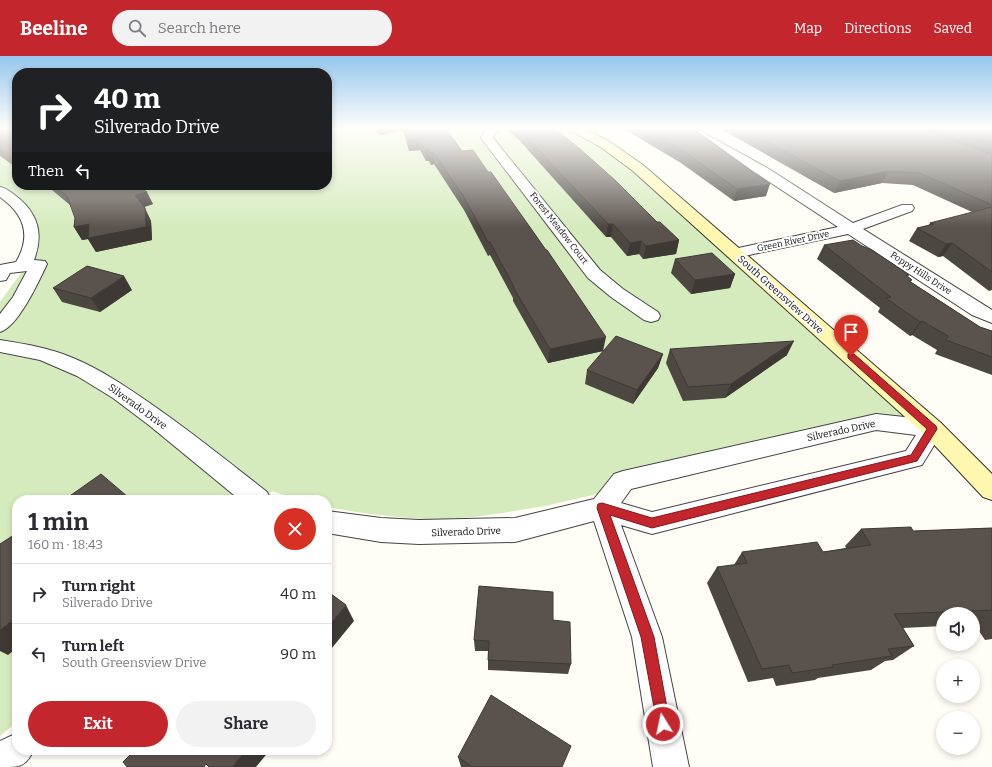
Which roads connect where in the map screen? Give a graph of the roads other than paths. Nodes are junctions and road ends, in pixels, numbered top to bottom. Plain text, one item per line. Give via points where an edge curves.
1 (506, 162) edge
2 (630, 162) edge
3 (747, 162) edge
4 (0, 191) edge
5 (907, 208) dead end
6 (851, 228) junction
7 (735, 253) junction
8 (22, 266) junction
9 (0, 276) edge
10 (652, 316) dead end
11 (992, 317) edge
12 (0, 326) edge
13 (0, 346) edge
14 (933, 429) junction
15 (992, 490) edge
16 (252, 495) edge
17 (602, 508) junction
18 (332, 523) edge
19 (12, 754) edge
20 (0, 763) edge
21 (671, 767) edge

1 - 10 street, Forest Meadow Court via 594,274
2 - 7 street, South Greensview Drive
3 - 6 street, Poppy Hills Drive
4 - 8 street via 28,215 34,233 27,259
5 - 6 street, Green River Drive
6 - 7 street, Green River Drive
6 - 11 street, Poppy Hills Drive via 978,311
7 - 14 street, South Greensview Drive
8 - 9 street via 5,269
8 - 12 street via 39,264 21,299
13 - 16 street, Silverado Drive via 60,360 85,370 107,383 210,459
14 - 15 street, South Greensview Drive
14 - 17 street, Silverado Drive via 876,422 623,481
14 - 17 street via 914,458 652,523
17 - 18 street, Silverado Drive via 515,530 419,532 381,530
17 - 21 street via 647,637
19 - 20 street

